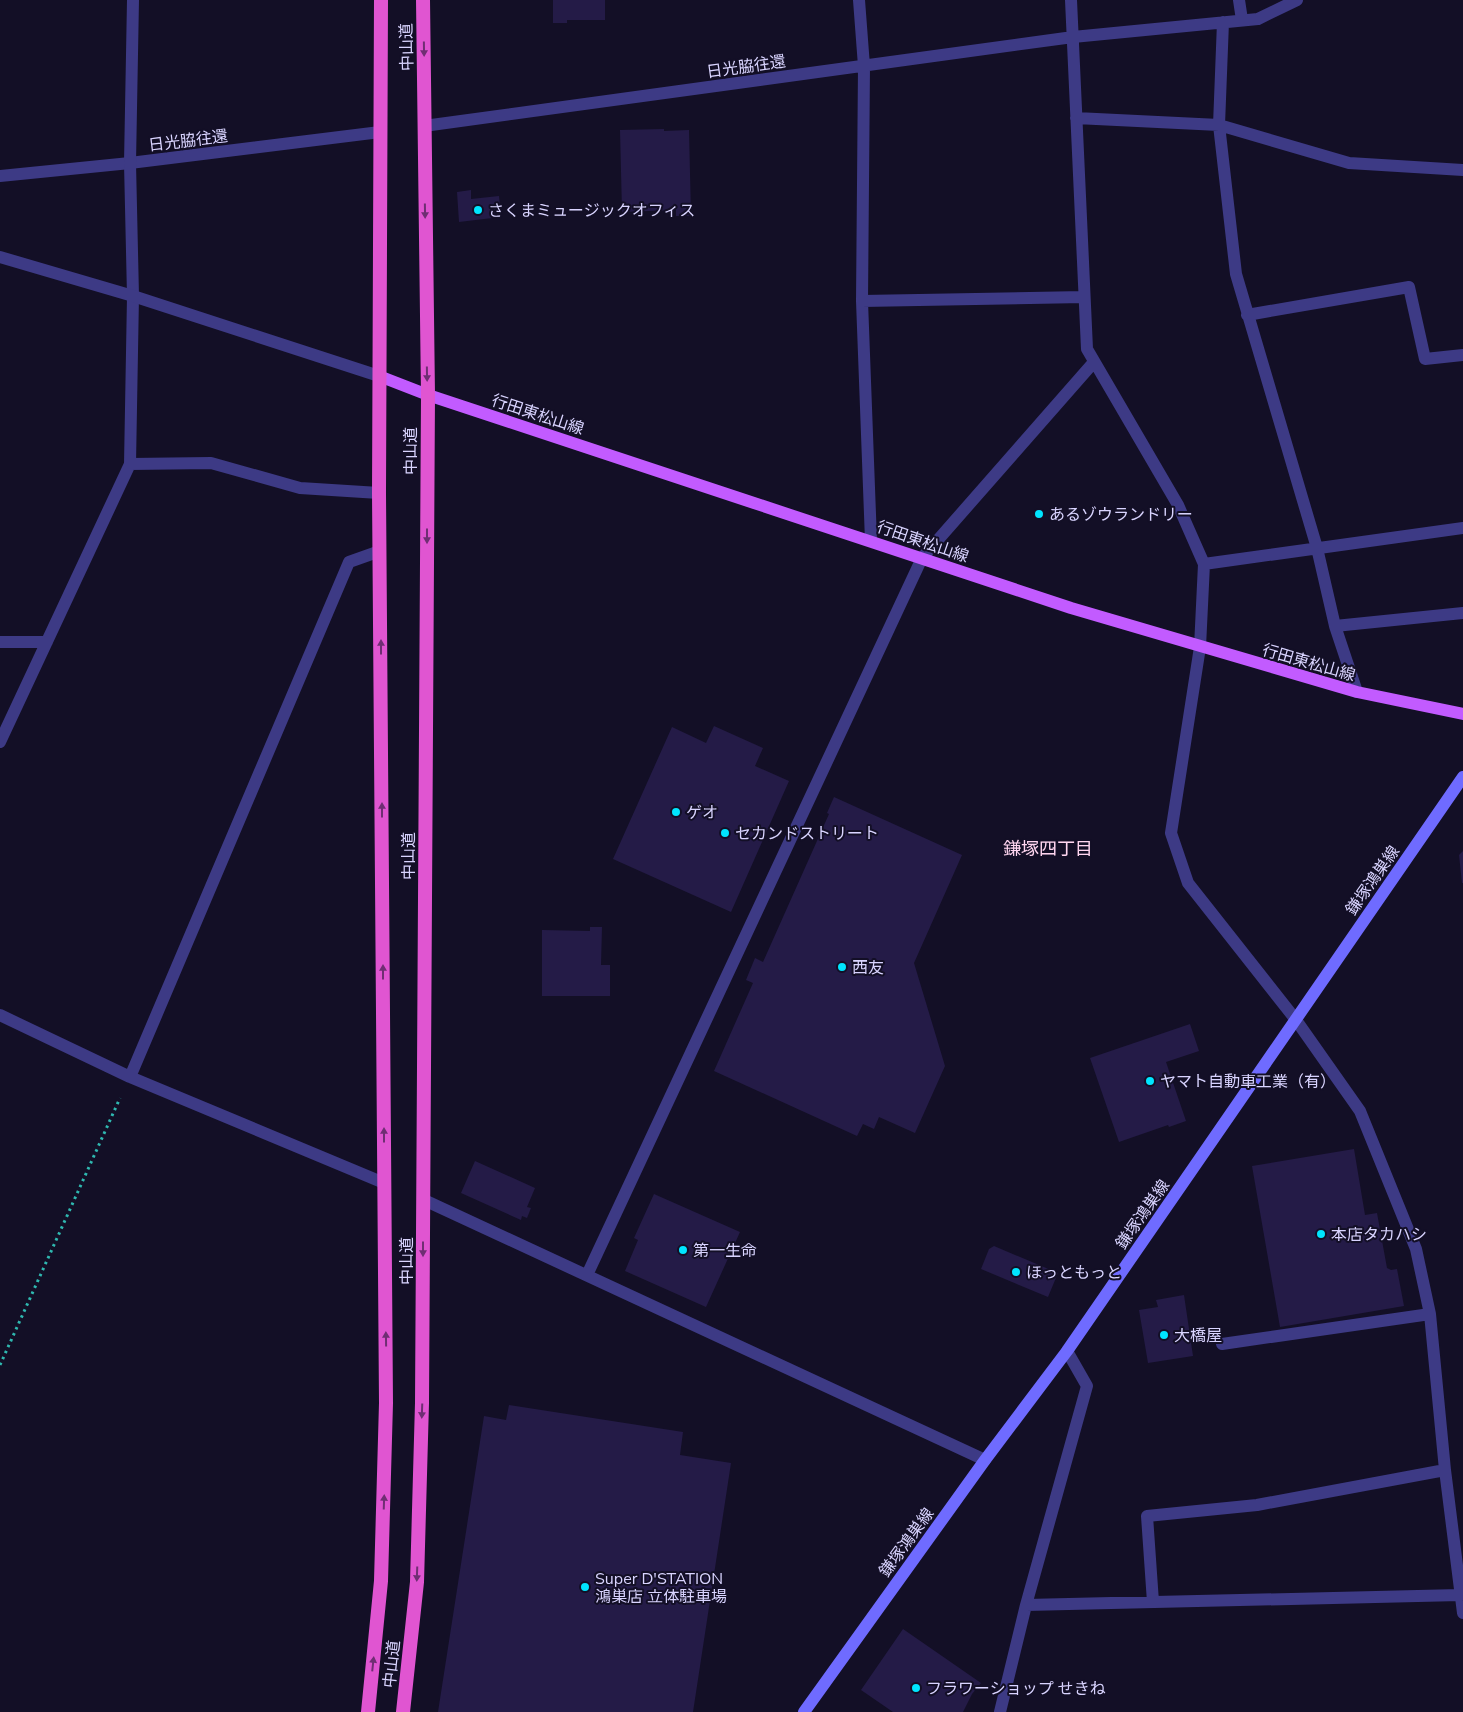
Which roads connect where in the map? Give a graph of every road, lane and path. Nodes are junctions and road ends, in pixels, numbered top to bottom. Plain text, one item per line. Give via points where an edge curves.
1 (133, 0) edge
2 (381, 0) edge
3 (423, 0) edge
4 (859, 0) edge
5 (1071, 0) edge
6 (1239, 0) edge
7 (1297, 0) edge
8 (1242, 20) junction
9 (1223, 22) junction
10 (1072, 37) junction
11 (864, 66) junction
12 (1076, 118) junction
13 (1219, 125) junction
14 (424, 126) junction
15 (380, 132) junction
16 (130, 163) junction
17 (1463, 170) edge
18 (0, 176) edge
19 (0, 257) edge
20 (133, 296) junction
21 (1084, 297) junction
22 (862, 302) junction
23 (1248, 315) junction
24 (1463, 355) edge
25 (1094, 362) junction
26 (380, 376) junction
27 (428, 394) junction
28 (130, 464) junction
29 (379, 493) junction
30 (1463, 528) edge
31 (871, 541) junction
32 (1316, 548) junction
33 (380, 551) junction
34 (922, 558) junction
35 (1204, 564) junction
36 (1463, 613) edge
37 (1335, 626) junction
38 (0, 642) edge
39 (47, 642) junction
40 (1200, 647) junction
41 (1357, 692) junction
42 (1463, 714) edge
43 (0, 742) edge
44 (1463, 777) edge
45 (0, 1015) edge
46 (1296, 1020) junction
47 (130, 1077) junction
48 (384, 1183) junction
49 (424, 1200) junction
50 (588, 1275) junction
51 (1430, 1314) junction
52 (1222, 1344) dead end
53 (1067, 1351) junction
54 (0, 1365) edge
55 (985, 1460) junction
56 (1445, 1470) junction
57 (1460, 1595) junction
58 (1154, 1602) junction
59 (1026, 1605) junction
60 (1463, 1613) edge
61 (368, 1712) edge
62 (403, 1712) edge
63 (804, 1712) edge
64 (1000, 1712) edge

1 - 16 street
2 - 15 highway, 中山道
3 -> 14 highway, 中山道
4 - 11 street
5 - 10 street
6 - 8 street
7 - 8 street, 日光脇往還 via 1258,19
8 - 9 street, 日光脇往還
9 - 10 street, 日光脇往還
9 - 13 street
10 - 11 street, 日光脇往還
10 - 12 street
11 - 14 street, 日光脇往還
11 - 22 street
12 - 13 street
12 - 21 street
13 - 17 street via 1349,163
13 - 23 street via 1236,274
14 -> 27 highway, 中山道
15 - 16 street, 日光脇往還
15 - 26 highway, 中山道
16 - 18 street, 日光脇往還
16 - 20 street
19 - 20 street
20 - 26 street
20 - 28 street
21 - 22 street
21 - 25 street via 1086,349
22 - 31 street
23 - 24 street via 1409,287 1425,359
23 - 32 street
25 - 34 street
25 - 35 street via 1178,504
26 - 27 main road, 行田東松山線
26 - 29 highway, 中山道
27 - 31 main road, 行田東松山線
27 -> 49 highway, 中山道
28 - 29 street via 211,463 300,488
28 - 39 street
29 - 33 highway, 中山道
30 - 32 street
31 - 34 main road, 行田東松山線
32 - 35 street
32 - 37 street
33 - 47 street via 349,562
48 -> 33 highway, 中山道
34 - 40 main road, 行田東松山線
34 - 50 street
35 - 40 street
36 - 37 street
37 - 41 street
38 - 39 street
39 - 43 street
40 - 41 main road, 行田東松山線
40 - 46 street via 1170,833 1188,883
41 - 42 main road, 行田東松山線
44 - 46 main road, 鎌塚鴻巣線
45 - 47 street
46 - 51 street via 1360,1111 1416,1249
46 - 53 main road, 鎌塚鴻巣線
47 - 48 street
47 - 54 path
61 -> 48 highway, 中山道 via 381,1581 386,1403
49 - 50 street
49 -> 62 highway, 中山道 via 417,1582
50 - 55 street
51 - 52 street
51 - 56 street
53 - 55 main road, 鎌塚鴻巣線
53 - 59 street via 1087,1386
55 - 63 main road, 鎌塚鴻巣線
56 - 57 street
56 - 58 street via 1257,1504 1147,1516
57 - 58 street
57 - 60 street
58 - 59 street
59 - 64 street

